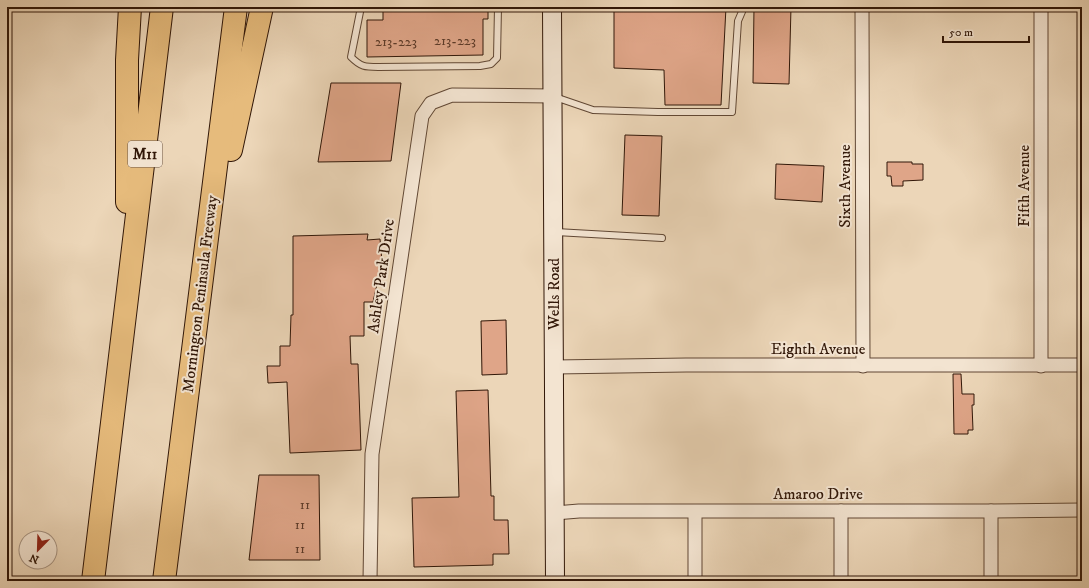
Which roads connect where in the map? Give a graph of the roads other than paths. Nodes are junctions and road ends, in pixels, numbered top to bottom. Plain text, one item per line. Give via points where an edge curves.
1 (130, 7) edge
2 (162, 7) edge
3 (236, 7) edge
4 (262, 7) edge
5 (361, 7) edge
6 (498, 7) edge
7 (552, 7) edge
8 (744, 7) edge
9 (862, 7) edge
10 (1041, 7) edge
11 (553, 96) junction
12 (554, 232) junction
13 (662, 238) dead end
14 (200, 294) junction
15 (128, 302) junction
16 (863, 366) junction
17 (1041, 366) junction
18 (1082, 366) edge
19 (555, 367) junction
20 (1082, 510) edge
21 (841, 511) junction
22 (991, 511) junction
23 (695, 512) junction
24 (555, 513) junction
25 (93, 581) edge
26 (164, 581) edge
27 (370, 581) edge
28 (555, 581) edge
29 (695, 581) edge
30 (841, 581) edge
31 (991, 581) edge

1 - 15 highway via 127,60
2 - 15 highway, M11
3 - 14 highway, Mornington Peninsula Freeway
4 - 14 highway
5 - 6 lane via 351,57 363,67 378,67 491,64 497,58
7 - 11 main road, Wells Road
8 - 11 lane via 738,21 732,112 593,110
9 - 16 street, Sixth Avenue
10 - 17 street, Fifth Avenue
11 - 12 main road, Wells Road
11 - 27 street, Ashley Park Drive via 452,95 431,103 422,116 372,454
12 - 13 lane
12 - 19 main road, Wells Road
14 - 26 highway, Mornington Peninsula Freeway
15 - 25 highway, M11
16 - 17 street, Eighth Avenue
16 - 19 street, Eighth Avenue
17 - 18 street, Eighth Avenue
19 - 24 main road, Wells Road
20 - 22 street, Amaroo Drive
21 - 22 street, Amaroo Drive
21 - 23 street, Amaroo Drive
21 - 30 street
22 - 31 street
23 - 24 street, Amaroo Drive
23 - 29 street
24 - 28 main road, Wells Road

